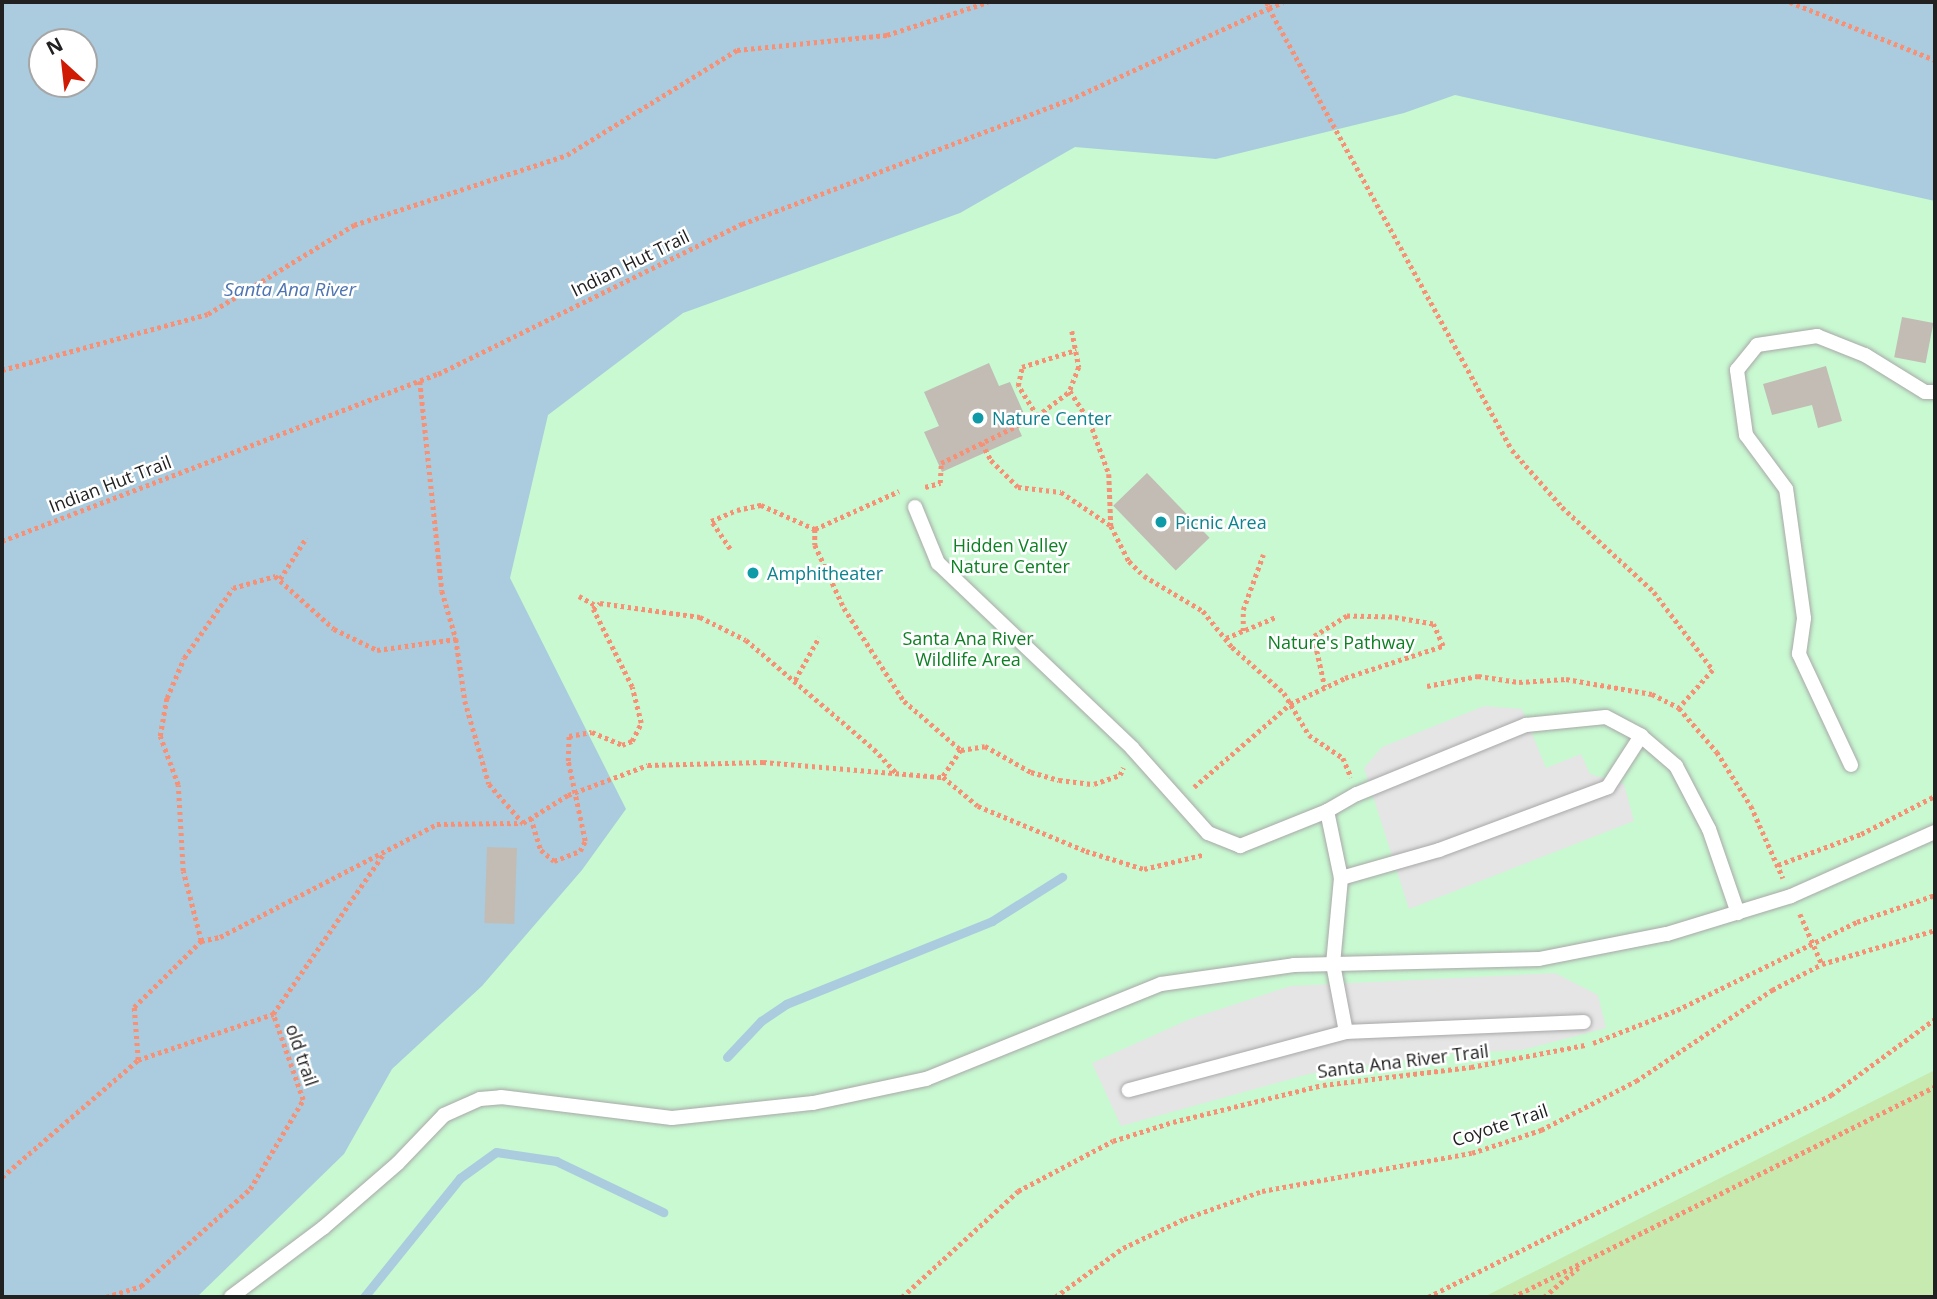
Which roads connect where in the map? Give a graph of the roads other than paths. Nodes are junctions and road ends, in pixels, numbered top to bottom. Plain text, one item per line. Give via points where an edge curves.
1 (1935, 392) edge
2 (915, 507) dead end
3 (1641, 736) junction
4 (1851, 765) dead end
5 (1327, 811) junction
6 (1935, 832) edge
7 (1341, 878) junction
8 (1738, 913) junction
9 (1333, 964) junction
10 (1584, 1022) dead end
11 (1346, 1032) junction
12 (1129, 1090) dead end
13 (231, 1297) edge

1 - 4 lane via 1925,392 1865,355 1817,336 1758,345 1737,370 1746,435 1786,489 1804,618 1799,654
2 - 5 lane via 938,563 1132,748 1208,833 1240,846
3 - 5 lane via 1606,717 1526,725 1357,794
3 - 7 lane via 1608,787 1439,850
3 - 8 lane via 1676,766 1709,829
5 - 7 lane
6 - 8 lane via 1791,895
7 - 9 lane
8 - 9 lane via 1667,934 1539,959
9 - 11 lane
9 - 13 lane via 1294,965 1161,984 926,1079 813,1102 672,1118 501,1097 480,1099 444,1115 398,1163 323,1228
10 - 11 lane
11 - 12 lane

